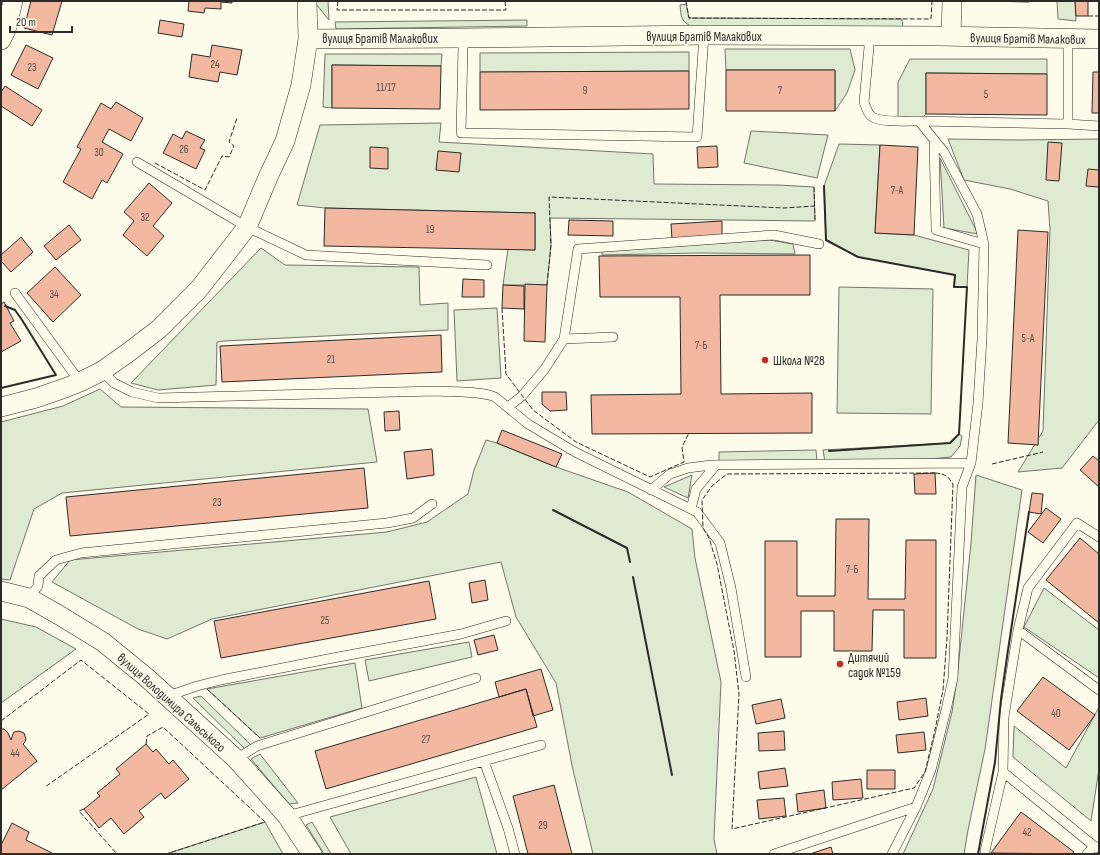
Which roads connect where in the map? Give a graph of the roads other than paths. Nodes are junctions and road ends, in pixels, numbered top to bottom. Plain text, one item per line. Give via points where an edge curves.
1 (13, 1) edge
2 (308, 1) edge
3 (952, 1) edge
4 (704, 35) junction
5 (868, 36) junction
6 (951, 36) junction
7 (462, 38) junction
8 (308, 39) junction
9 (1068, 39) junction
10 (1099, 39) edge
11 (1, 40) edge
12 (919, 121) junction
13 (1068, 124) junction
14 (1099, 126) edge
15 (934, 140) junction
16 (137, 162) dead end
17 (247, 227) junction
18 (819, 244) dead end
19 (984, 244) junction
20 (487, 265) dead end
21 (15, 293) dead end
22 (613, 337) dead end
23 (564, 339) junction
24 (102, 371) junction
25 (80, 382) junction
26 (1, 406) edge
27 (508, 407) junction
28 (971, 463) junction
29 (716, 465) junction
30 (651, 490) junction
31 (432, 504) dead end
32 (691, 509) junction
33 (1099, 537) edge
34 (1, 591) edge
35 (29, 598) junction
36 (506, 621) dead end
37 (1018, 630) junction
38 (746, 677) dead end
39 (476, 678) dead end
40 (1099, 690) edge
41 (168, 696) junction
42 (542, 745) dead end
43 (236, 759) junction
44 (484, 761) junction
45 (1003, 772) junction
46 (916, 807) junction
47 (287, 816) junction
48 (1097, 847) edge
49 (312, 854) edge
50 (514, 854) edge
51 (774, 854) edge
52 (892, 854) edge
53 (985, 854) edge
54 (1087, 854) edge

1 - 11 street
2 - 8 street
3 - 6 street
4 - 5 street, вулиця Братів Малакових
4 - 7 street, вулиця Братів Малакових
4 - 7 lane via 697,137 461,133
5 - 6 street, вулиця Братів Малакових
5 - 12 lane via 864,102 866,110 878,119
6 - 9 street, вулиця Братів Малакових
7 - 8 street, вулиця Братів Малакових
8 - 17 street via 301,85 285,141
9 - 10 street, вулиця Братів Малакових
9 - 13 lane
12 - 13 lane
12 - 15 lane
13 - 14 lane
15 - 19 lane via 944,152 977,214
15 - 19 lane via 936,230
16 - 17 lane
17 - 20 lane via 306,255
17 - 24 street via 199,289 159,329
18 - 23 lane via 774,235 578,249
19 - 28 lane via 982,339
21 - 25 lane
22 - 23 lane
23 - 27 lane via 544,370 522,396
24 - 25 street
24 - 27 lane via 114,383 132,392 158,398 437,391 490,395
25 - 26 street via 36,398
27 - 30 lane via 528,424 575,452
28 - 29 lane
28 - 46 lane via 962,487 953,678 931,770
29 - 30 lane via 688,468 670,474
29 - 32 lane via 696,489
30 - 32 lane
31 - 35 lane via 413,518 387,524 81,553 56,560 39,576 38,586
32 - 38 lane via 697,512 720,543 731,588
33 - 37 lane via 1077,523 1028,588
34 - 35 street, вулиця Володимира Сальського
35 - 41 street, вулиця Володимира Сальського via 103,642
36 - 41 lane via 461,634 221,680
37 - 40 lane
37 - 45 lane via 1004,716
39 - 43 lane via 257,746
41 - 43 street, вулиця Володимира Сальського
42 - 44 lane
43 - 47 street, вулиця Володимира Сальського
44 - 47 lane
44 - 50 lane via 508,828
45 - 48 lane
45 - 53 lane
46 - 51 lane
46 - 52 lane
47 - 49 street, вулиця Володимира Сальського
48 - 54 lane

